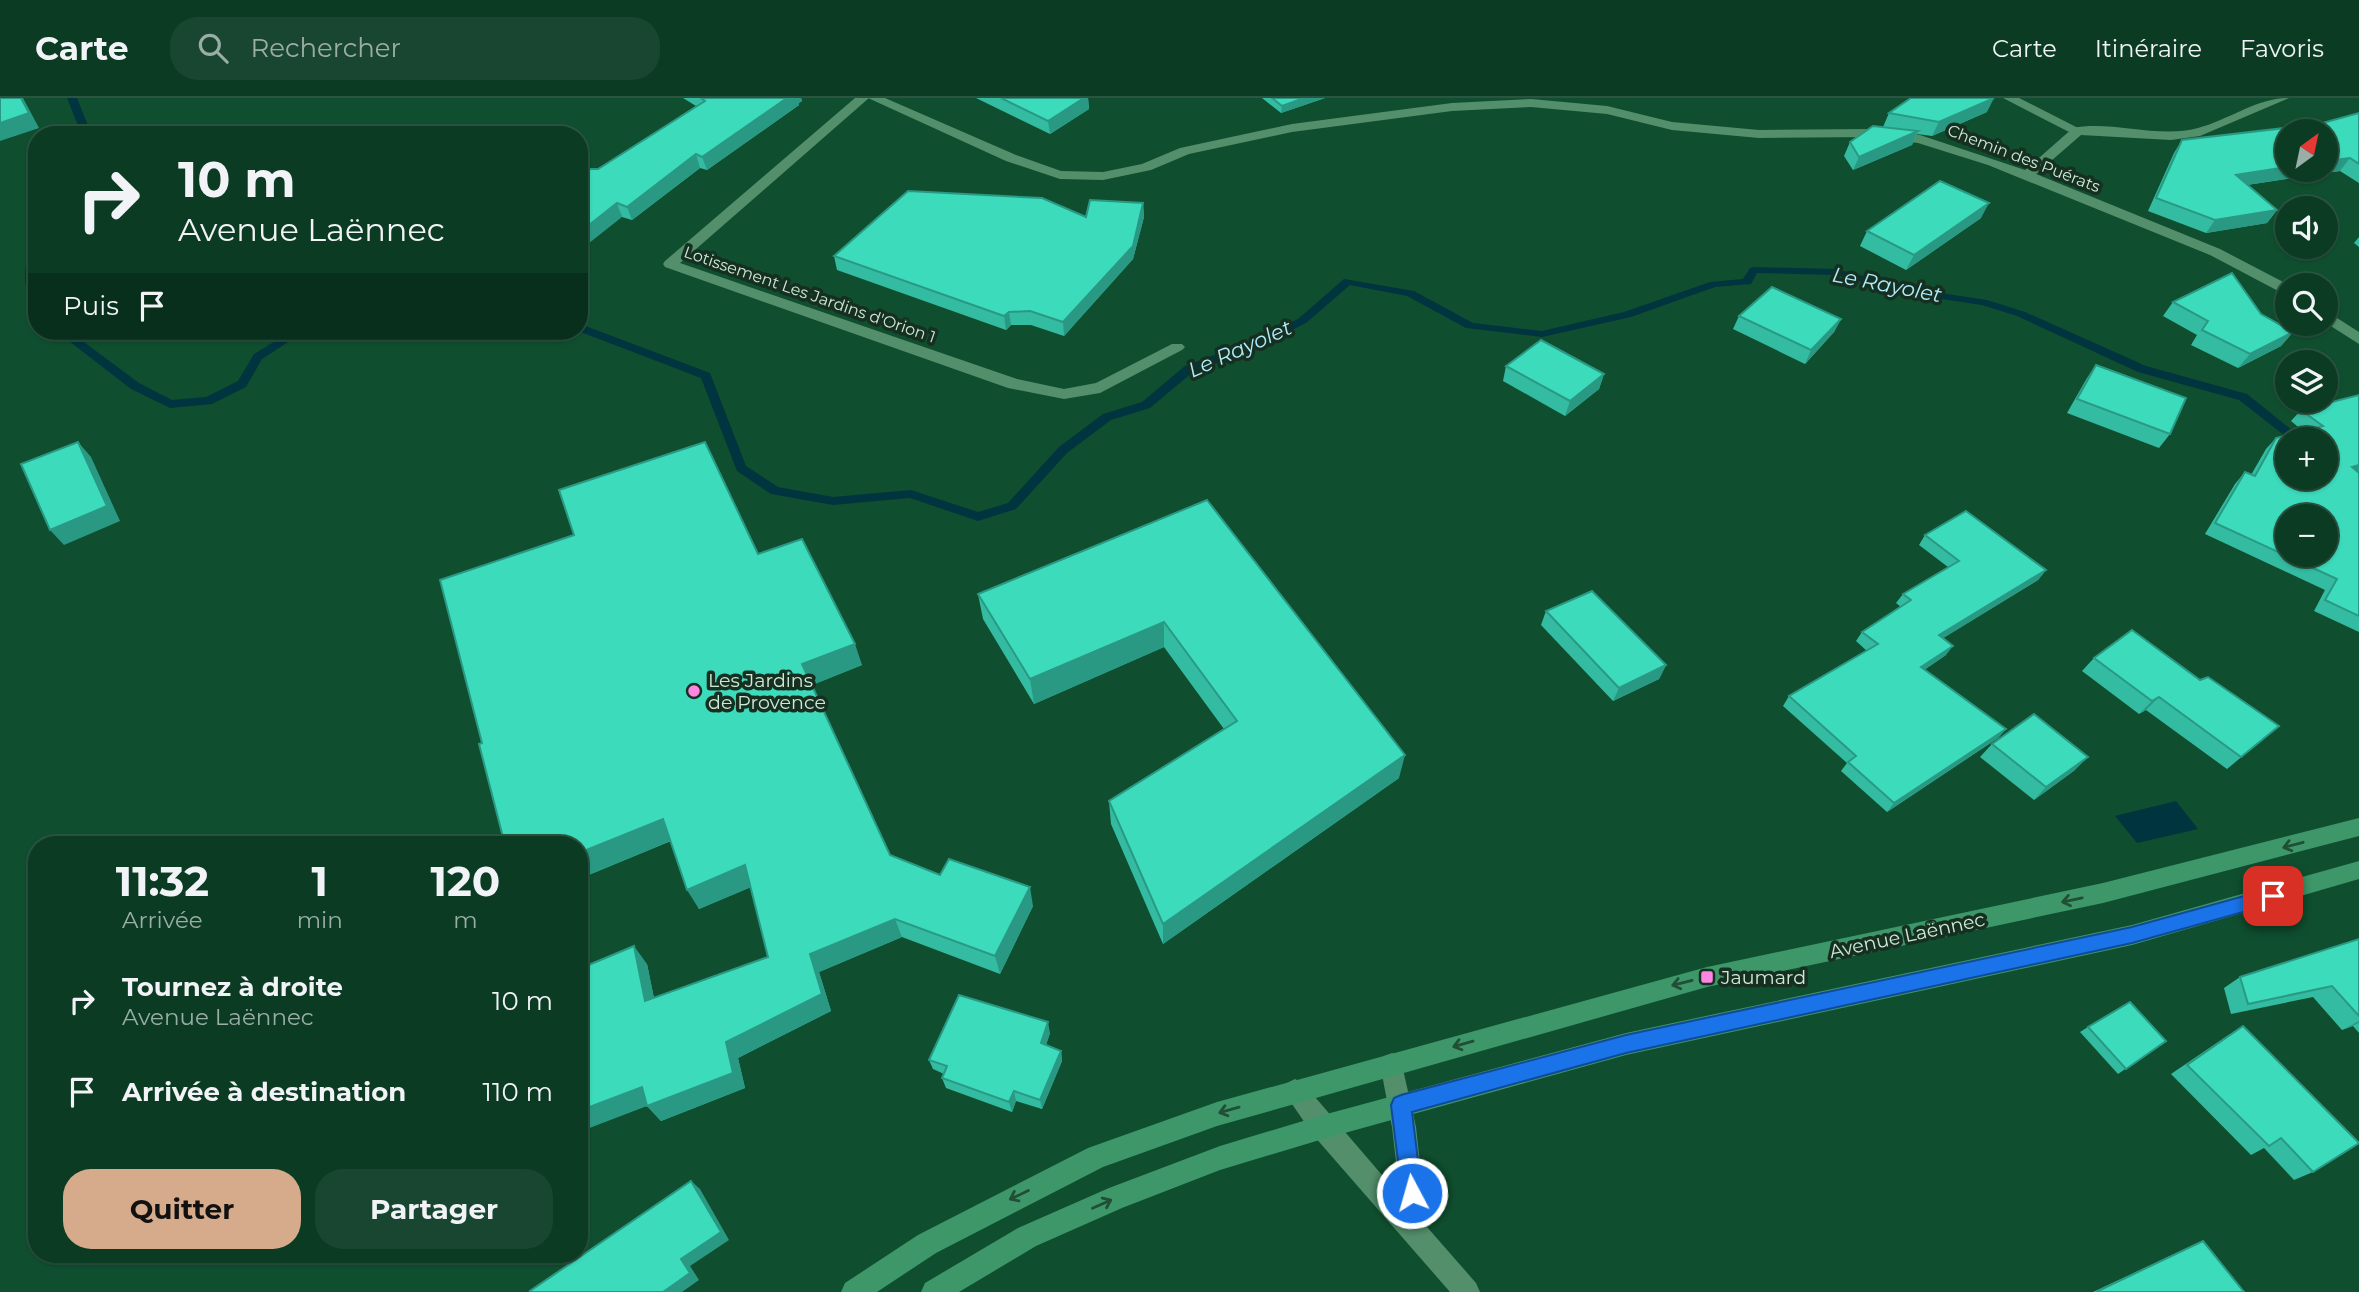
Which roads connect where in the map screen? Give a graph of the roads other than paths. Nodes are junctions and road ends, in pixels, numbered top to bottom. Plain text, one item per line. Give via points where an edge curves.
1 (863, 98) edge
2 (874, 98) edge
3 (2009, 98) edge
4 (2283, 98) edge
5 (2078, 131) junction
6 (2027, 175) junction
7 (2275, 284) edge
8 (2338, 324) edge
9 (2359, 339) edge
10 (1177, 347) dead end
11 (2359, 827) edge
12 (2359, 870) edge
13 (1392, 1064) junction
14 (1295, 1091) junction
15 (1401, 1105) junction
16 (1323, 1127) junction
17 (1415, 1232) junction
18 (854, 1292) edge
19 (934, 1292) edge
20 (1467, 1292) edge

1 - 10 street, Lotissement Les Jardins d'Orion 1 via 670,264 1014,384 1065,394 1100,388
2 - 6 street, Chemin des Puérats via 1060,175 1103,176 1146,167 1185,151 1292,128 1452,107 1531,103 1607,110 1709,130 1871,133 1920,139
3 - 5 street
4 - 5 street via 2200,132 2171,136
5 - 6 street
6 - 7 street, Chemin des Puérats via 2215,252
8 - 9 street
11 -> 13 main road, Avenue Laënnec via 2103,893 1707,977
12 - 15 main road via 2132,935 1626,1044
13 - 14 main road, Avenue Laënnec
13 - 15 street
14 - 16 street
14 -> 18 main road, Avenue Laënnec via 1097,1157 927,1244
15 - 16 main road
15 - 17 street
16 - 17 street
19 -> 16 main road via 1027,1237 1118,1197 1220,1158
17 - 20 street

